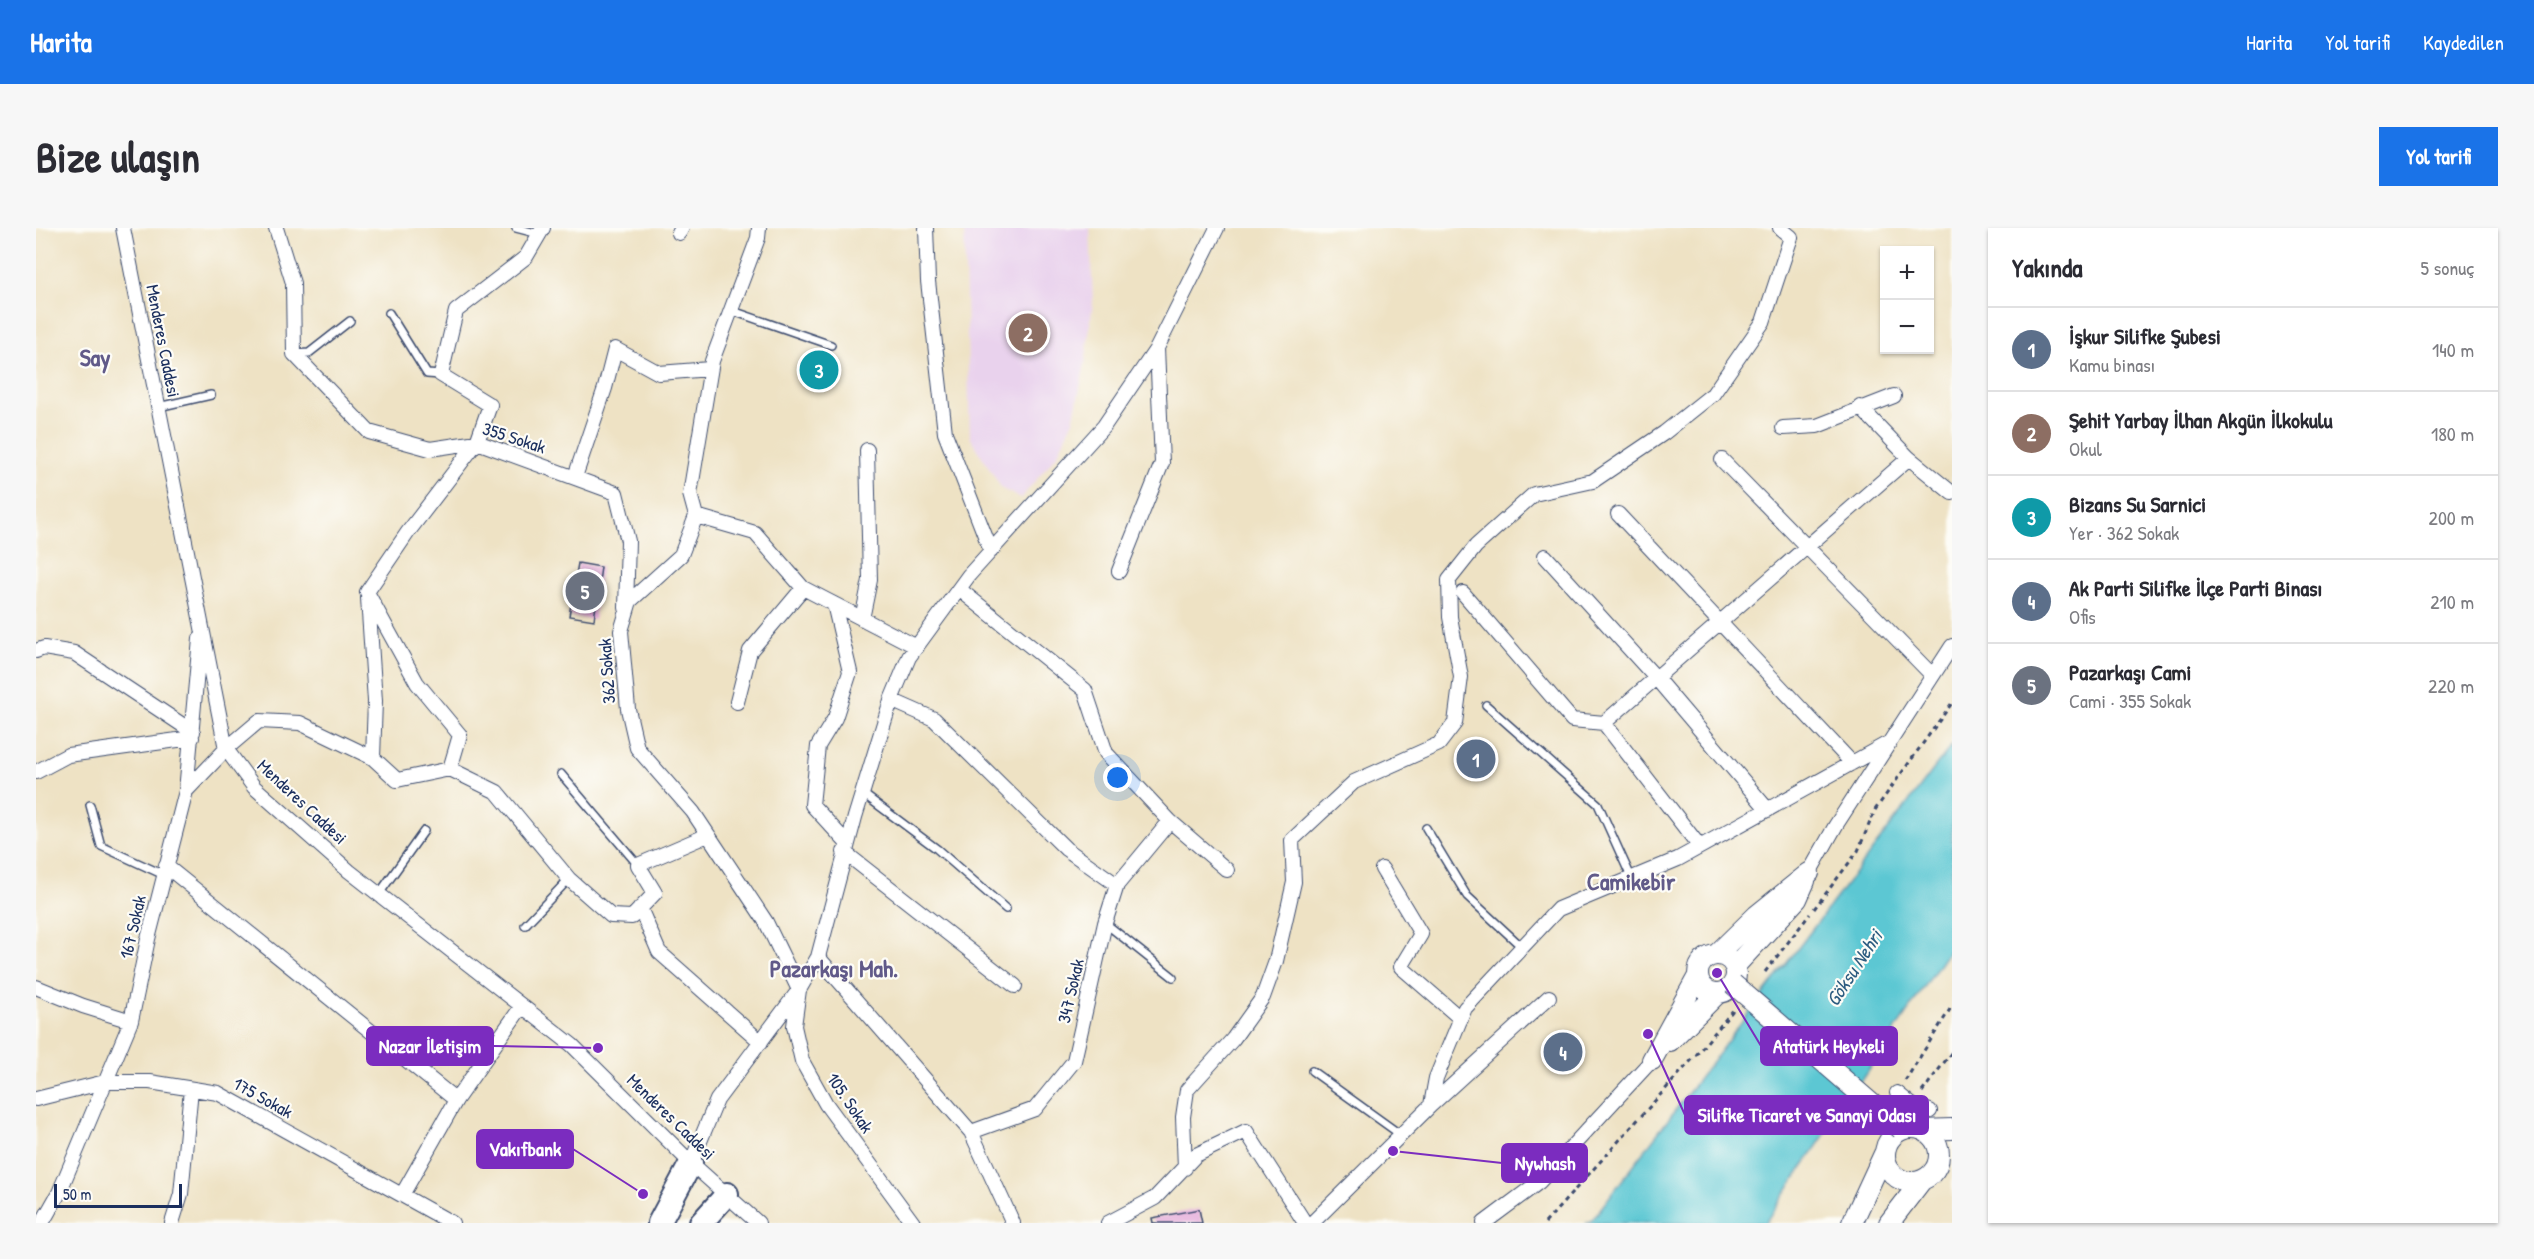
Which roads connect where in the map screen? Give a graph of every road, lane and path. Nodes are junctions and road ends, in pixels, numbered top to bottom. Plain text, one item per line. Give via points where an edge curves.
1 (123, 228) edge
2 (276, 228) edge
3 (516, 228) edge
4 (759, 228) edge
5 (926, 228) edge
6 (1217, 228) edge
7 (1780, 228) edge
8 (541, 231) edge
9 (730, 310) junction
10 (390, 313) dead end
11 (350, 321) dead end
12 (831, 345) dead end
13 (1157, 348) junction
14 (294, 354) junction
15 (710, 369) junction
16 (441, 375) junction
17 (211, 395) dead end
18 (1893, 396) dead end
19 (158, 407) junction
20 (1860, 407) junction
21 (1783, 428) dead end
22 (477, 442) junction
23 (867, 450) dead end
24 (1909, 458) junction
25 (1722, 460) dead end
26 (574, 477) junction
27 (1952, 493) edge
28 (1618, 514) dead end
29 (696, 516) junction
30 (1807, 547) junction
31 (991, 551) junction
32 (1545, 556) dead end
33 (1119, 571) dead end
34 (804, 588) junction
35 (959, 589) junction
36 (367, 592) junction
37 (1463, 593) dead end
38 (834, 604) junction
39 (626, 615) junction
40 (862, 619) junction
41 (1720, 622) junction
42 (201, 623) junction
43 (917, 646) junction
44 (1952, 646) edge
45 (36, 651) edge
46 (1932, 675) junction
47 (1656, 678) junction
48 (891, 700) junction
49 (737, 702) dead end
50 (1952, 703) edge
51 (1486, 705) dead end
52 (1604, 723) junction
53 (192, 735) junction
54 (1890, 742) junction
55 (226, 749) junction
56 (373, 758) junction
57 (1852, 763) junction
58 (450, 769) junction
59 (36, 772) edge
60 (561, 774) dead end
61 (186, 791) junction
62 (862, 794) junction
63 (90, 805) dead end
64 (1768, 810) junction
65 (1170, 821) junction
66 (1426, 828) dead end
67 (424, 831) dead end
68 (708, 835) junction
69 (846, 847) junction
70 (1700, 847) junction
71 (638, 865) junction
72 (1382, 869) dead end
73 (1227, 870) dead end
74 (165, 871) junction
75 (1809, 873) junction
76 (1631, 877) junction
77 (569, 879) junction
78 (1116, 885) junction
79 (379, 894) junction
80 (640, 908) junction
81 (1006, 909) dead end
82 (1105, 923) junction
83 (525, 925) dead end
84 (1522, 947) junction
85 (1716, 955) junction
86 (818, 957) junction
87 (1765, 972) dead end
88 (1698, 976) junction
89 (1173, 977) dead end
90 (1728, 981) junction
91 (1015, 986) dead end
92 (36, 987) edge
93 (799, 990) junction
94 (1549, 997) dead end
95 (522, 1006) junction
96 (1952, 1006) edge
97 (1735, 1008) dead end
98 (1461, 1019) junction
99 (131, 1021) junction
100 (760, 1042) junction
101 (1952, 1052) edge
102 (1652, 1060) junction
103 (1312, 1071) dead end
104 (105, 1082) junction
105 (191, 1089) junction
106 (1897, 1094) joint
107 (36, 1099) edge
108 (456, 1100) junction
109 (1431, 1105) junction
110 (1930, 1111) joint
111 (1952, 1129) edge
112 (1901, 1130) junction
113 (1922, 1130) junction
114 (971, 1132) junction
115 (1401, 1135) junction
116 (1884, 1154) junction
117 (691, 1163) junction
118 (1944, 1164) edge
119 (1185, 1168) junction
120 (1922, 1180) junction
121 (727, 1194) junction
122 (402, 1195) junction
123 (42, 1223) edge
124 (172, 1223) edge
125 (452, 1223) edge
126 (659, 1223) edge
127 (701, 1223) edge
128 (758, 1223) edge
129 (913, 1223) edge
130 (1013, 1223) edge
131 (1108, 1223) edge
132 (1305, 1223) edge
133 (1312, 1223) edge
134 (1484, 1223) edge
135 (1545, 1223) edge
136 (1852, 1223) edge
137 (1889, 1223) edge

1 - 19 street, Menderes Caddesi
2 - 14 street via 293,283
3 - 8 lane
4 - 9 street
5 - 31 street via 945,433
6 - 13 street
7 - 119 street via 1791,237 1762,322 1713,394 1593,482 1534,494 1476,546 1449,580 1450,616 1461,677 1455,723 1439,744 1354,782 1292,840 1294,882 1276,961 1263,997 1233,1039 1186,1090
8 - 16 street via 526,257 456,311
9 - 12 lane
9 - 15 street
10 - 16 lane via 428,374
11 - 14 lane via 309,353
13 - 31 street via 1104,426
13 - 33 street via 1162,463
14 - 22 street, 355 Sokak via 369,432 430,448
15 - 26 street via 659,373 615,349
15 - 29 street via 690,494
16 - 22 street via 490,405
17 - 19 lane
18 - 20 street
19 - 42 street, Menderes Caddesi
20 - 21 street via 1817,426
20 - 24 street
22 - 26 street, 355 Sokak
22 - 36 street
23 - 40 street via 870,580
24 - 27 street
24 - 30 street
25 - 30 street
26 - 39 street, 355 Sokak via 616,492 628,541
28 - 41 street
29 - 34 street via 755,532
29 - 39 street, 362 Sokak via 681,555 630,601
30 - 41 street
30 - 46 street
31 - 35 street
32 - 47 street
34 - 38 street
34 - 49 street via 750,651
35 - 43 street
35 - 65 street via 1084,690 1106,753
36 - 56 street via 375,701
36 - 58 street via 417,683 460,735
37 - 52 street via 1572,720
38 - 40 street
38 - 69 street via 850,672 835,718 818,746 812,805
39 - 68 street, 362 Sokak via 621,631 628,709 638,748
40 - 43 street
41 - 47 street
41 - 57 street
42 - 53 street, 167 Sokak
42 - 55 street, Menderes Caddesi
43 - 48 street
44 - 46 street
45 - 53 street via 44,648 74,653
46 - 54 street
47 - 52 street
47 - 64 street
48 - 62 street
48 - 78 street via 934,720 1066,849
50 - 87 path via 1875,810 1858,851
51 - 76 lane via 1598,804
52 - 70 street
53 - 59 street via 68,756
53 - 61 street, 167 Sokak
54 - 57 street
54 - 75 street
55 - 56 street via 259,721 300,723
55 - 61 street
55 - 79 street, Menderes Caddesi via 254,787
56 - 58 street via 397,780
57 - 64 street
58 - 77 street via 496,792
60 - 71 lane
61 - 74 street, 167 Sokak
62 - 69 street
62 - 81 lane via 937,849
63 - 74 lane via 101,846
64 - 70 street
65 - 73 street
65 - 78 street, 347 Sokak
66 - 84 lane via 1467,896
67 - 79 lane
68 - 71 street
68 - 93 street, 362 Sokak via 766,922
69 - 86 street
69 - 91 street
70 - 76 street via 1678,860
71 - 80 street via 655,893
72 - 98 street via 1421,934 1401,967
74 - 99 street, 167 Sokak
74 - 108 street
75 - 85 main road
75 - 90 main road via 1797,899
76 - 84 street via 1558,909
77 - 80 street via 611,916 632,917
77 - 83 lane
78 - 82 street, 347 Sokak
79 - 95 street, Menderes Caddesi
80 - 100 street via 659,952
82 - 89 lane
82 - 114 street, 347 Sokak via 1074,1061 1035,1109
84 - 98 street via 1465,1008
85 - 88 main road via 1704,960
85 - 90 main road via 1729,959
86 - 93 street
86 - 114 street
88 - 90 main road via 1709,991
88 - 102 main road
90 - 102 main road
90 - 112 main road, bridge
92 - 99 street
93 - 100 street
93 - 129 street, 105. Sokak via 794,1026 802,1061 826,1104
94 - 109 street
95 - 108 street
95 - 117 street, Menderes Caddesi via 572,1045
96 - 106 path
97 - 135 path
98 - 109 street via 1436,1078
99 - 104 street, 167 Sokak
100 - 117 street via 717,1100
101 - 110 path via 1919,1096 1921,1105
102 - 134 street via 1539,1182
103 - 115 lane
104 - 105 street, 175 Sokak via 150,1082
104 - 107 street, 175 Sokak
104 - 123 street, 167 Sokak via 59,1193
105 - 122 street, 175 Sokak via 218,1094
105 - 124 street via 181,1194
106 - 110 street via 1913,1106
108 - 122 street
109 - 115 street
111 - 113 main road
112 - 113 main road
112 - 116 main road via 1893,1135
113 - 118 main road via 1937,1144
114 - 130 street
115 - 133 street
116 - 120 main road via 1892,1174 1901,1180
116 - 136 main road
117 - 121 street, Menderes Caddesi
117 - 126 main road
118 - 120 main road
119 - 131 street via 1155,1198
119 - 132 street via 1196,1155 1246,1131
120 - 137 main road
121 - 127 main road
121 - 128 street, Menderes Caddesi
122 - 125 street, 175 Sokak

